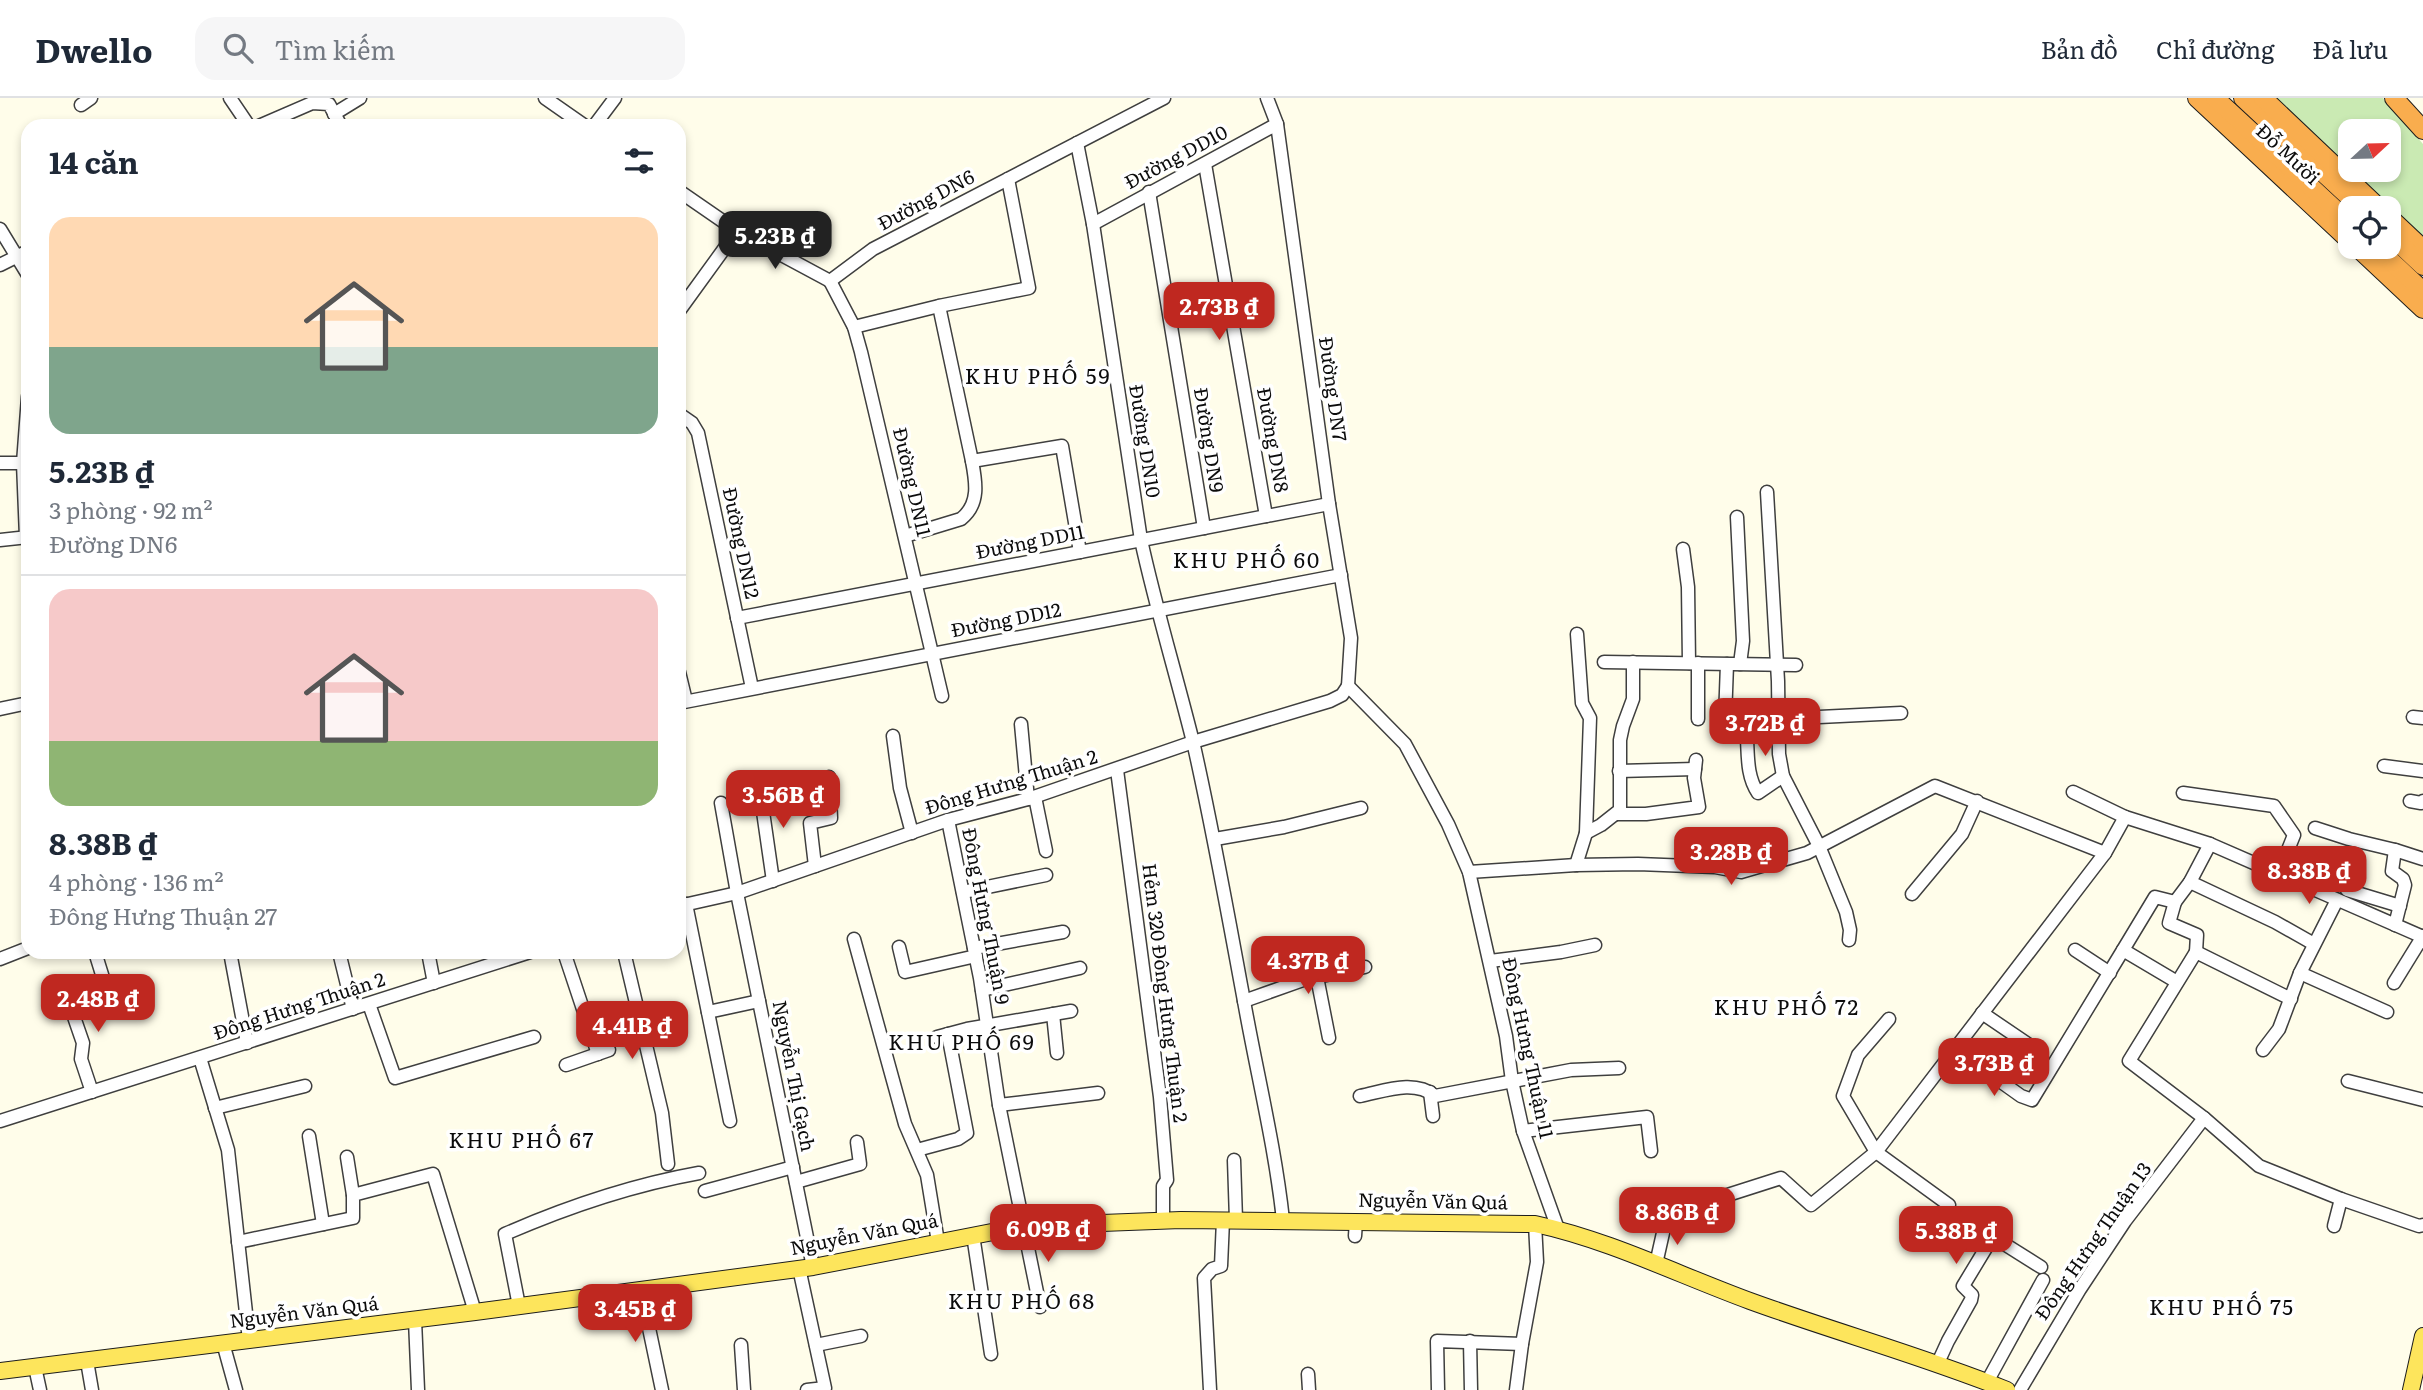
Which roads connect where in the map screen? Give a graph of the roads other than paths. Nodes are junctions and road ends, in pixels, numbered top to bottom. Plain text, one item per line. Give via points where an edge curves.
1 (230, 98) edge
2 (360, 98) edge
3 (545, 98) edge
4 (615, 98) edge
5 (1267, 98) edge
6 (2197, 98) edge
7 (2215, 98) edge
8 (2243, 98) edge
9 (2263, 98) edge
10 (2394, 98) edge
11 (2408, 98) edge
12 (1159, 99) edge
13 (2423, 114) edge
14 (244, 119) edge
15 (275, 119) edge
16 (336, 119) edge
17 (338, 119) edge
18 (575, 119) edge
19 (599, 119) edge
20 (1276, 124) junction
21 (2423, 130) edge
22 (1077, 143) junction
23 (1205, 164) junction
24 (1008, 179) junction
25 (1149, 192) junction
26 (686, 196) edge
27 (2348, 196) edge
28 (2366, 196) edge
29 (2338, 212) edge
30 (1093, 224) junction
31 (2401, 228) edge
32 (0, 229) edge
33 (2338, 230) edge
34 (737, 231) junction
35 (2401, 245) edge
36 (2423, 249) edge
37 (21, 254) edge
38 (16, 257) junction
39 (2370, 259) edge
40 (2388, 259) edge
41 (21, 264) edge
42 (0, 265) edge
43 (2423, 266) edge
44 (830, 281) junction
45 (2423, 291) edge
46 (686, 301) edge
47 (939, 306) junction
48 (2423, 309) edge
49 (855, 327) junction
50 (686, 419) edge
51 (972, 461) junction
52 (0, 463) edge
53 (21, 463) edge
54 (1766, 492) dead end
55 (1329, 503) junction
56 (1266, 516) junction
57 (1738, 517) dead end
58 (1204, 528) junction
59 (905, 536) junction
60 (21, 538) edge
61 (0, 540) edge
62 (1141, 540) junction
63 (1684, 549) dead end
64 (1080, 552) junction
65 (1341, 575) junction
66 (916, 583) junction
67 (1157, 611) junction
68 (737, 618) junction
69 (1577, 634) dead end
70 (932, 654) junction
71 (1604, 662) dead end
72 (1633, 662) junction
73 (1694, 663) junction
74 (1733, 664) junction
75 (1776, 664) junction
76 (1796, 665) dead end
77 (1348, 686) junction
78 (752, 688) junction
79 (942, 696) dead end
80 (686, 701) edge
81 (21, 704) edge
82 (0, 709) edge
83 (1901, 713) dead end
84 (1698, 719) dead end
85 (1725, 719) dead end
86 (1778, 719) junction
87 (1021, 724) dead end
88 (893, 736) dead end
89 (1747, 739) dead end
90 (1193, 742) junction
91 (2384, 766) dead end
92 (1117, 769) junction
93 (1619, 771) junction
94 (2423, 771) edge
95 (1783, 776) junction
96 (829, 777) dead end
97 (759, 784) dead end
98 (2073, 792) dead end
99 (2183, 793) dead end
100 (1031, 798) junction
101 (1977, 801) junction
102 (722, 803) dead end
103 (1361, 808) dead end
104 (1616, 814) junction
105 (2125, 817) junction
106 (948, 820) junction
107 (2315, 828) dead end
108 (912, 833) junction
109 (1586, 833) junction
110 (1215, 839) junction
111 (2210, 844) junction
112 (1819, 846) junction
113 (2395, 850) junction
114 (1045, 851) dead end
115 (2105, 853) junction
116 (2423, 859) edge
117 (1576, 865) junction
118 (815, 866) junction
119 (1469, 872) junction
120 (1046, 875) dead end
121 (2278, 875) junction
122 (774, 881) junction
123 (2190, 882) junction
124 (2347, 890) dead end
125 (963, 891) junction
126 (737, 893) junction
127 (1912, 894) dead end
128 (2337, 900) junction
129 (2175, 902) junction
130 (686, 904) edge
131 (2400, 906) junction
132 (686, 921) edge
133 (2395, 925) junction
134 (1063, 932) dead end
135 (2423, 937) edge
136 (854, 939) dead end
137 (1849, 940) dead end
138 (2315, 944) junction
139 (1595, 945) dead end
140 (899, 947) dead end
141 (21, 950) edge
142 (2075, 950) dead end
143 (2123, 950) junction
144 (975, 952) junction
145 (2196, 952) junction
146 (0, 958) edge
147 (97, 959) edge
148 (231, 959) edge
149 (341, 959) edge
150 (429, 959) edge
151 (508, 959) edge
152 (567, 959) edge
153 (626, 959) edge
154 (1490, 961) junction
155 (1365, 967) dead end
156 (1080, 968) dead end
157 (2110, 973) junction
158 (2300, 973) junction
159 (1317, 977) junction
160 (104, 981) dead end
161 (2177, 982) junction
162 (434, 983) junction
163 (2394, 983) dead end
164 (64, 988) dead end
165 (982, 990) junction
166 (2291, 999) junction
167 (759, 1001) junction
168 (1244, 1001) junction
169 (369, 1003) junction
170 (353, 1009) junction
171 (1071, 1011) dead end
172 (708, 1012) junction
173 (2387, 1012) dead end
174 (1982, 1013) junction
175 (1053, 1014) junction
176 (1889, 1019) dead end
177 (986, 1025) junction
178 (534, 1037) dead end
179 (1329, 1038) dead end
180 (247, 1043) junction
181 (1955, 1049) junction
182 (2035, 1049) dead end
183 (2263, 1050) dead end
184 (1057, 1053) dead end
185 (200, 1058) junction
186 (566, 1065) dead end
187 (1619, 1068) dead end
188 (2348, 1080) dead end
189 (1512, 1081) junction
190 (305, 1086) dead end
191 (92, 1092) junction
192 (1430, 1092) junction
193 (1098, 1093) dead end
194 (1360, 1096) dead end
195 (2423, 1100) edge
196 (999, 1105) junction
197 (215, 1108) junction
198 (1433, 1116) dead end
199 (2204, 1118) junction
200 (0, 1121) edge
201 (730, 1121) dead end
202 (1523, 1130) junction
203 (309, 1136) dead end
204 (857, 1142) dead end
205 (917, 1150) junction
206 (1651, 1151) dead end
207 (1876, 1152) junction
208 (347, 1157) dead end
209 (1234, 1160) dead end
210 (668, 1164) dead end
211 (793, 1167) junction
212 (699, 1173) dead end
213 (796, 1182) junction
214 (705, 1191) dead end
215 (353, 1195) junction
216 (2341, 1199) junction
217 (1948, 1205) dead end
218 (1963, 1218) dead end
219 (1163, 1220) junction
220 (1230, 1220) junction
221 (1283, 1220) junction
222 (323, 1224) junction
223 (1535, 1224) junction
224 (2423, 1225) edge
225 (1023, 1226) junction
226 (2334, 1226) dead end
227 (1558, 1229) junction
228 (973, 1235) junction
229 (1992, 1238) junction
230 (237, 1242) junction
231 (938, 1242) junction
232 (1657, 1264) junction
233 (806, 1268) junction
234 (641, 1290) junction
235 (519, 1306) junction
236 (1040, 1307) dead end
237 (475, 1312) junction
238 (415, 1320) junction
239 (861, 1336) dead end
240 (2423, 1336) edge
241 (249, 1340) junction
242 (1470, 1341) junction
243 (223, 1343) junction
244 (1522, 1344) junction
245 (741, 1345) dead end
246 (816, 1345) junction
247 (991, 1354) dead end
248 (87, 1361) junction
249 (1937, 1365) junction
250 (34, 1367) junction
251 (0, 1371) edge
252 (1308, 1374) dead end
253 (1995, 1387) edge
254 (40, 1390) edge
255 (92, 1390) edge
256 (236, 1390) edge
257 (418, 1390) edge
258 (662, 1390) edge
259 (744, 1390) edge
260 (807, 1390) edge
261 (1210, 1390) edge
262 (1308, 1390) edge
263 (1438, 1390) edge
264 (1471, 1390) edge
265 (1516, 1390) edge
266 (2020, 1390) edge
267 (2411, 1390) edge

1 - 14 street
2 - 17 street
3 - 18 street
4 - 19 street
5 - 20 street, Đường DN7
6 - 33 highway, Đỗ Mười
7 - 29 highway, Đỗ Mười
8 - 27 highway, Đỗ Mười
9 - 28 highway, Đỗ Mười
10 - 21 highway
11 - 13 highway
12 - 22 street, Đường DN6
15 - 16 street via 312,103 329,104
20 - 23 street, Đường DD10
20 - 55 street, Đường DN7
22 - 24 street, Đường DN6
22 - 30 street, Đường DN10
23 - 25 street, Đường DD10
23 - 56 street, Đường DN8
24 - 44 street, Đường DN6 via 873,249
24 - 47 street via 1029,288
25 - 30 street, Đường DD10
25 - 58 street, Đường DN9
26 - 34 street
30 - 62 street, Đường DN10
31 - 36 highway
32 - 38 street
34 - 44 street
34 - 46 street
35 - 43 highway
37 - 38 street
38 - 41 street
38 - 42 street
39 - 48 highway
40 - 45 highway
44 - 49 street, Đường DN11
47 - 49 street
47 - 51 street
49 - 59 street, Đường DN11
50 - 68 street, Đường DN12 via 698,433
51 - 59 street via 976,494 966,515
51 - 64 street via 1062,446
52 - 53 street
54 - 75 street
55 - 56 street, Đường DD11
55 - 65 street, Đường DN7
56 - 58 street, Đường DD11
57 - 74 street via 1743,641
58 - 62 street, Đường DD11
59 - 66 street, Đường DN11
60 - 61 street
62 - 64 street, Đường DD11
62 - 67 street, Đường DN10
63 - 73 street
64 - 66 street, Đường DD11
65 - 67 street, Đường DD12
65 - 77 street, Đường DN7 via 1351,638
66 - 68 street, Đường DD11
66 - 70 street, Đường DN11
67 - 70 street, Đường DD12
67 - 90 street, Đường DN10
68 - 78 street, Đường DN12
69 - 109 street via 1583,703 1590,718
70 - 78 street, Đường DD12
70 - 79 street, Đường DN11
71 - 72 street
72 - 73 street
72 - 93 street via 1633,699 1620,740
73 - 74 street
73 - 84 street
74 - 75 street
74 - 85 street
75 - 76 street
75 - 86 street
77 - 90 street, Đông Hưng Thuận 2 via 1331,701
77 - 119 street, Đông Hưng Thuận 11 via 1405,744
78 - 80 street, Đường DD12
81 - 82 street
83 - 86 street
86 - 95 street
87 - 100 street
88 - 108 street
89 - 95 street via 1749,767 1758,793
90 - 92 street, Đông Hưng Thuận 2
90 - 110 street, Đường DN10
91 - 94 street
92 - 100 street, Đông Hưng Thuận 2
92 - 219 street, Hẻm 320 Đông Hưng Thuận 2 via 1160,1097 1167,1180
93 - 104 street via 1621,796
93 - 104 street via 1695,765 1699,807
95 - 112 street
96 - 118 street via 831,818 810,823
97 - 122 street
98 - 105 street
99 - 121 street via 2274,807 2294,835
100 - 106 street, Đông Hưng Thuận 2
100 - 114 street
101 - 112 street via 1935,786
101 - 115 street
101 - 127 street via 1962,834
102 - 126 street, Nguyễn Thị Gạch
103 - 110 street
104 - 109 street
105 - 111 street
105 - 115 street
106 - 108 street, Đông Hưng Thuận 2
106 - 125 street, Đông Hưng Thuận 9
107 - 113 street
108 - 118 street, Đông Hưng Thuận 2
109 - 117 street
110 - 168 street, Đường DN10
111 - 121 street
111 - 123 street
112 - 117 street via 1741,873 1715,867
112 - 137 street via 1846,912
113 - 116 street
113 - 131 street via 2392,871 2405,885
115 - 174 street
117 - 119 street
118 - 122 street, Đông Hưng Thuận 2
119 - 154 street, Đông Hưng Thuận 11
120 - 125 street
121 - 128 street
122 - 126 street, Đông Hưng Thuận 2
123 - 129 street
123 - 138 street
124 - 131 street
125 - 144 street, Đông Hưng Thuận 9
126 - 130 street, Đông Hưng Thuận 2
126 - 167 street, Nguyễn Thị Gạch
128 - 133 street
128 - 138 street
129 - 143 street via 2155,897
129 - 145 street via 2169,923 2197,935
131 - 133 street
132 - 172 street
133 - 135 street
134 - 144 street
135 - 163 street
136 - 205 street via 905,1124
138 - 158 street
139 - 154 street
140 - 144 street via 905,972
141 - 146 street
142 - 157 street
143 - 157 street
143 - 161 street
144 - 165 street, Đông Hưng Thuận 9
145 - 161 street
145 - 166 street
147 - 160 street
148 - 180 street
149 - 170 street
150 - 162 street
151 - 162 street, Đông Hưng Thuận 2
152 - 186 street via 603,1052
153 - 210 street via 662,1113
154 - 189 street, Đông Hưng Thuận 11
155 - 159 street
156 - 165 street
157 - 181 street via 2032,1100
158 - 166 street
158 - 173 street
159 - 168 street
159 - 179 street
161 - 199 street via 2129,1061
162 - 169 street, Đông Hưng Thuận 2
164 - 191 street via 83,1043 81,1059
165 - 177 street, Đông Hưng Thuận 9
166 - 183 street
167 - 172 street
167 - 211 street, Nguyễn Thị Gạch
168 - 221 street, Đường DN10 via 1277,1163
169 - 170 street, Đông Hưng Thuận 2
169 - 178 street via 395,1078
170 - 180 street, Đông Hưng Thuận 2
171 - 175 street
172 - 201 street
174 - 181 street
174 - 182 street
175 - 177 street
175 - 184 street
176 - 207 street via 1858,1055 1843,1096
177 - 196 street, Đông Hưng Thuận 9
177 - 205 street via 942,1035 967,1133
180 - 185 street, Đông Hưng Thuận 2
181 - 207 street
185 - 191 street, Đông Hưng Thuận 2
185 - 197 street
187 - 189 street via 1571,1070
188 - 195 street
189 - 192 street via 1435,1096
189 - 202 street, Đông Hưng Thuận 11
190 - 197 street
191 - 200 street, Đông Hưng Thuận 2
192 - 194 street via 1424,1087 1406,1087
192 - 198 street
193 - 196 street
196 - 225 street, Đông Hưng Thuận 9
197 - 230 street via 228,1150
199 - 216 street via 2259,1166
199 - 266 street, Đông Hưng Thuận 13 via 2125,1221
202 - 206 street via 1647,1117
202 - 227 street, Đông Hưng Thuận 11
203 - 222 street
204 - 213 street via 860,1164
205 - 231 street via 927,1175
207 - 217 street
207 - 232 street via 1811,1205 1781,1178 1687,1208 1665,1224
208 - 215 street
209 - 220 street
211 - 213 street, Nguyễn Thị Gạch
211 - 214 street
212 - 235 street via 621,1191 505,1234
213 - 233 street, Nguyễn Thị Gạch
215 - 222 street via 353,1218
215 - 237 street via 433,1174
216 - 224 street
216 - 226 street
218 - 229 street
219 - 220 main road, Nguyễn Văn Quá
219 - 225 main road, Nguyễn Văn Quá
220 - 221 main road, Nguyễn Văn Quá
220 - 261 street via 1221,1266 1204,1278
221 - 223 main road, Nguyễn Văn Quá via 1355,1229
222 - 230 street
223 - 227 main road, Nguyễn Văn Quá
223 - 244 street via 1537,1262
225 - 228 main road, Nguyễn Văn Quá
225 - 236 street, Đông Hưng Thuận 9
227 - 232 main road, Nguyễn Văn Quá
228 - 231 main road, Nguyễn Văn Quá
228 - 247 street
229 - 249 street via 1964,1283 1971,1300
229 - 253 street via 2042,1274
230 - 241 street
231 - 233 main road, Nguyễn Văn Quá
232 - 249 main road, Nguyễn Văn Quá
233 - 234 main road, Nguyễn Văn Quá
233 - 246 street, Nguyễn Thị Gạch
234 - 235 main road, Nguyễn Văn Quá
234 - 258 street
235 - 237 main road, Nguyễn Văn Quá
237 - 238 main road, Nguyễn Văn Quá
238 - 241 main road, Nguyễn Văn Quá
238 - 257 street
239 - 246 street
240 - 267 main road
241 - 243 main road, Nguyễn Văn Quá
242 - 244 street
242 - 263 street via 1437,1340
242 - 264 street
243 - 248 main road, Nguyễn Văn Quá
243 - 256 street
244 - 265 street
245 - 259 street
246 - 260 street, Nguyễn Thị Gạch via 825,1388
248 - 250 main road, Nguyễn Văn Quá
248 - 255 street
249 - 253 main road, Nguyễn Văn Quá
250 - 251 main road, Nguyễn Văn Quá
250 - 254 street
252 - 262 street

